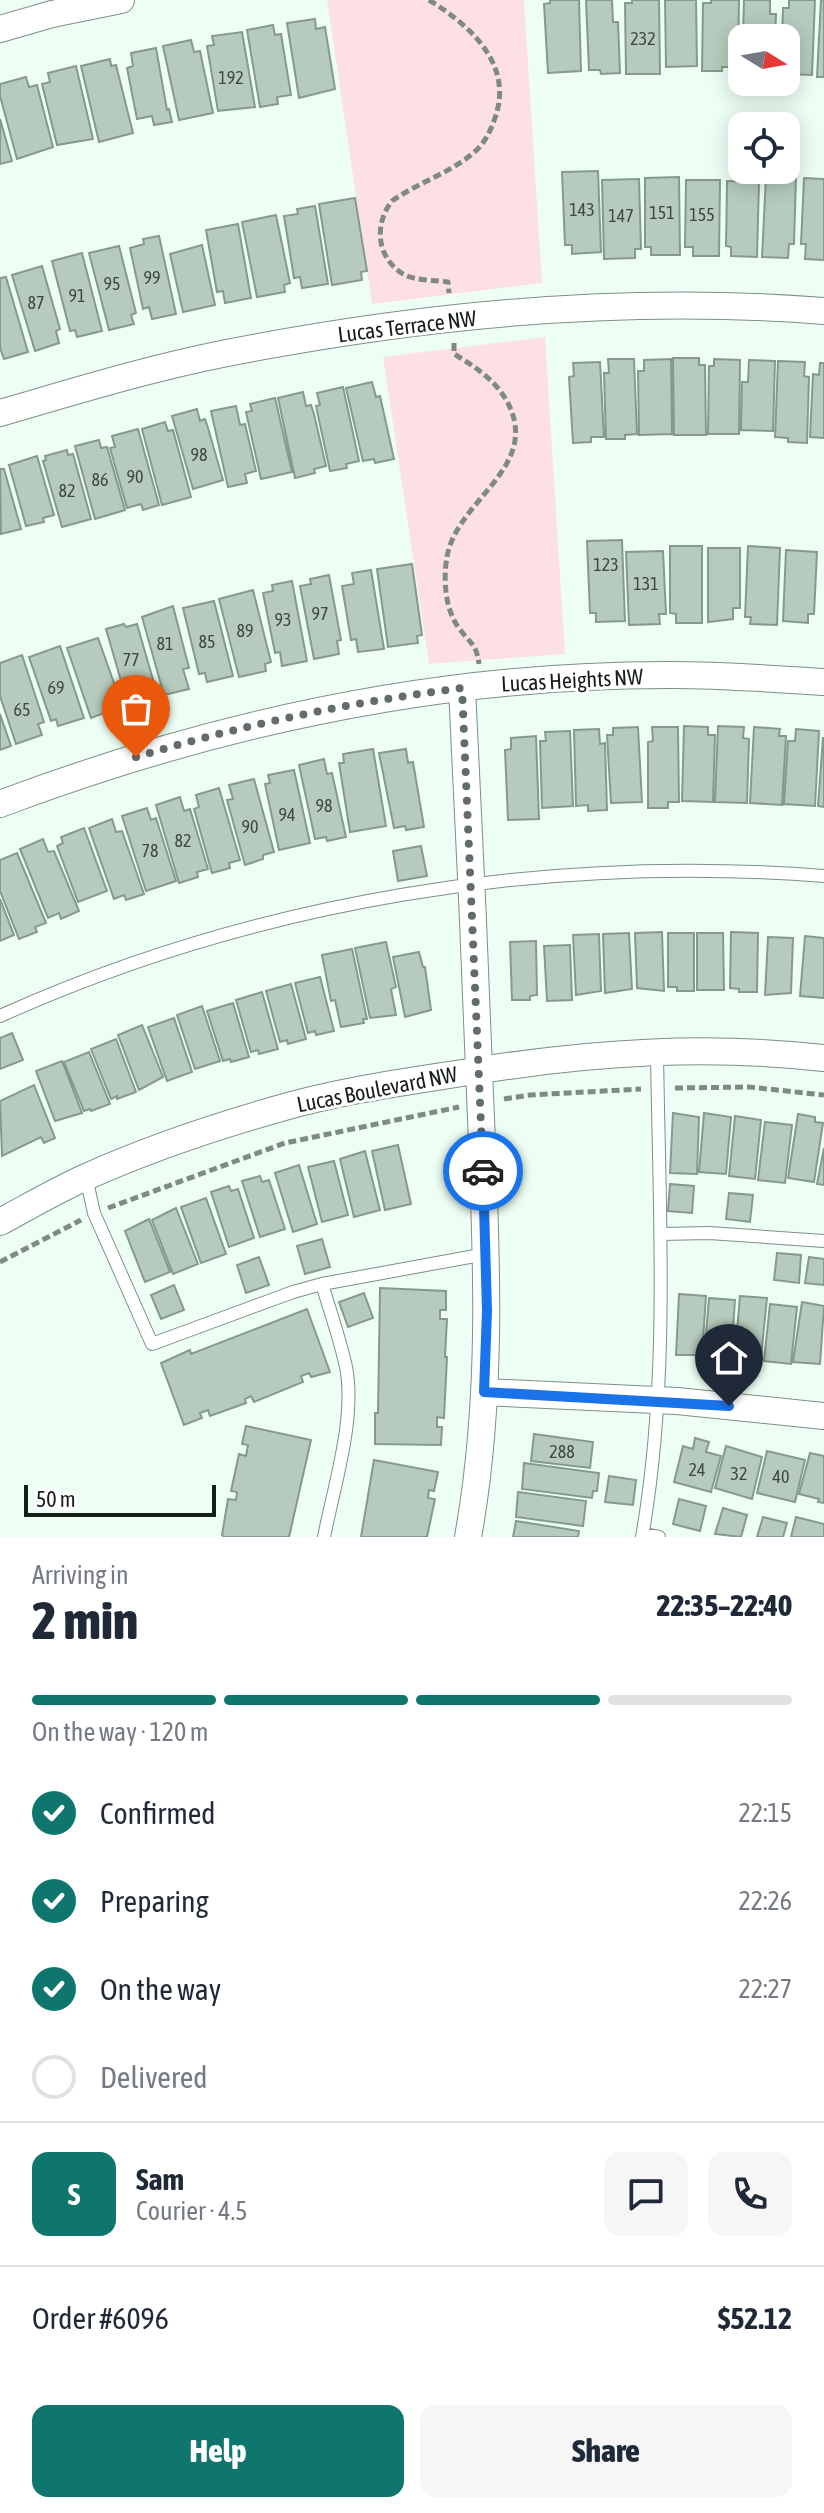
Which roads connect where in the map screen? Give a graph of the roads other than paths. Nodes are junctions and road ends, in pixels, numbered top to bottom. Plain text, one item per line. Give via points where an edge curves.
1 (121, 0) edge
2 (0, 29) edge
3 (824, 311) edge
4 (0, 413) edge
5 (824, 682) edge
6 (462, 688) junction
7 (0, 804) edge
8 (824, 876) edge
9 (472, 886) junction
10 (0, 1016) edge
11 (657, 1051) junction
12 (824, 1058) edge
13 (479, 1070) junction
14 (86, 1177) junction
15 (0, 1222) edge
16 (661, 1234) junction
17 (824, 1241) edge
18 (486, 1254) junction
19 (322, 1284) junction
20 (484, 1392) junction
21 (657, 1400) junction
22 (824, 1416) edge
23 (643, 1535) edge
24 (324, 1537) edge
25 (468, 1537) edge
26 (659, 1537) edge

1 - 2 street
3 - 4 street, Lucas Terrace NW via 637,307 442,320 219,355
5 - 6 street, Lucas Heights NW via 672,675
6 - 7 street, Lucas Heights NW via 258,723 87,772
6 - 9 street
8 - 9 lane via 654,870
9 - 10 lane via 294,917 152,955
9 - 13 street
11 - 12 street, Lucas Boulevard NW
11 - 13 street, Lucas Boulevard NW
11 - 16 lane
13 - 14 street, Lucas Boulevard NW via 275,1109
13 - 18 street
14 - 15 street, Lucas Boulevard NW
14 - 19 lane via 94,1213 152,1344
16 - 17 lane
16 - 21 lane
18 - 19 lane
18 - 20 street
19 - 24 lane via 346,1369 347,1404
20 - 21 street
20 - 25 street
21 - 22 street
21 - 23 lane
23 - 26 lane

